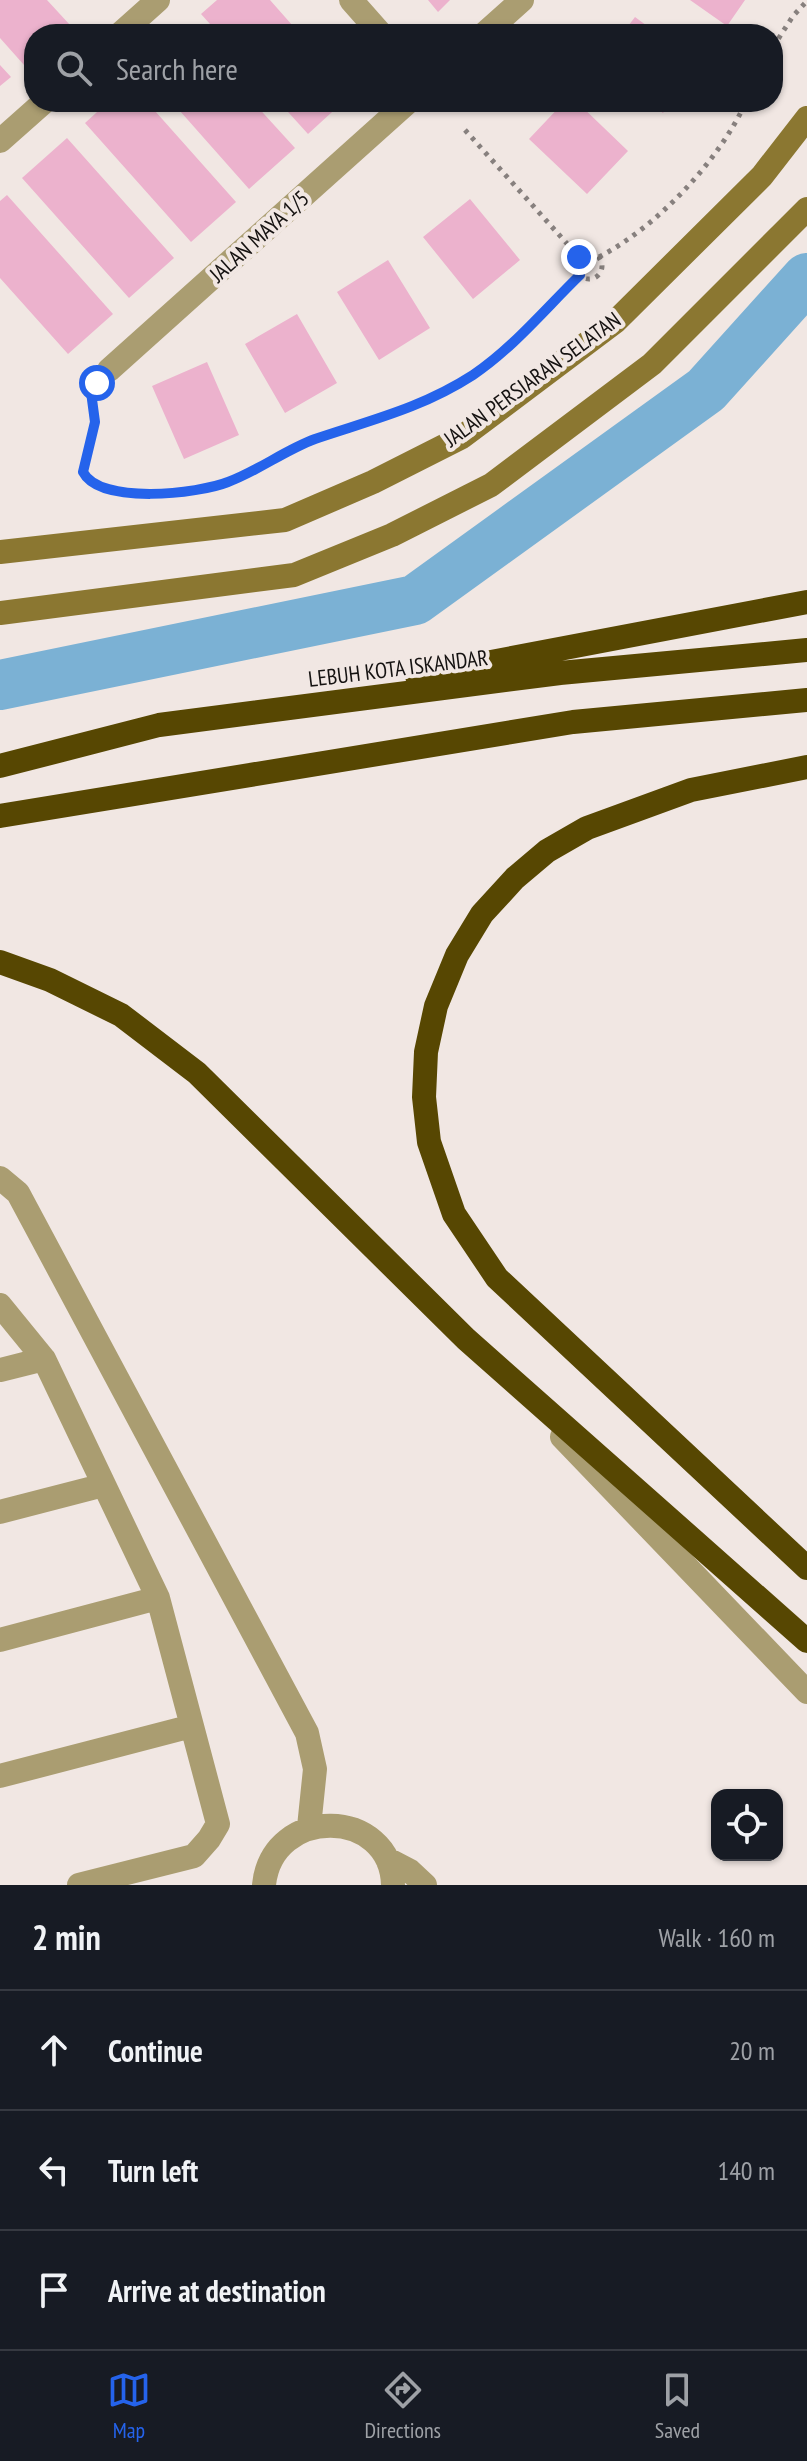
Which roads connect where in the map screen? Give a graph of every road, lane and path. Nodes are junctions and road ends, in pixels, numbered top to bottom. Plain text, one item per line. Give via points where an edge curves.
1 (158, 0) edge
2 (351, 0) edge
3 (522, 0) edge
4 (807, 1) edge
5 (131, 24) edge
6 (372, 24) edge
7 (495, 24) edge
8 (783, 32) edge
9 (33, 112) edge
10 (397, 112) edge
11 (741, 112) edge
12 (807, 118) edge
13 (465, 130) dead end
14 (0, 141) edge
15 (807, 209) edge
16 (579, 257) junction
17 (599, 257) junction
18 (580, 275) junction
19 (109, 370) joint
20 (0, 552) edge
21 (807, 602) edge
22 (0, 613) edge
23 (807, 650) edge
24 (807, 700) edge
25 (159, 725) junction
26 (0, 766) edge
27 (807, 767) edge
28 (0, 816) edge
29 (0, 962) edge
30 (0, 1178) edge
31 (0, 1305) edge
32 (466, 1339) junction
33 (44, 1359) junction
34 (0, 1370) edge
35 (104, 1485) junction
36 (0, 1512) edge
37 (807, 1568) edge
38 (158, 1598) junction
39 (0, 1640) edge
40 (807, 1641) edge
41 (807, 1692) edge
42 (192, 1726) junction
43 (0, 1776) edge
44 (309, 1827) junction
45 (387, 1859) junction
46 (79, 1885) edge
47 (264, 1885) edge
48 (393, 1885) edge
49 (425, 1885) edge

1 - 5 street
2 - 6 street
3 - 7 street
4 - 8 path
9 - 14 street
10 - 19 street, JALAN MAYA 1/5
11 - 17 path via 708,164 655,217
12 - 20 street, JALAN PERSIARAN SELATAN via 762,176 615,322 462,437 285,520
13 - 16 path
15 - 22 street via 652,364 491,485 392,535 294,575
16 - 17 path
16 - 18 path
17 - 18 path via 596,276
18 - 19 path via 473,375 395,415 312,440 227,483 204,489 136,494 86,479 83,472 95,422 91,392
21 - 25 highway
23 - 25 highway, LEBUH KOTA ISKANDAR via 560,673
24 - 28 highway via 573,722
25 - 26 highway, LEBUH KOTA ISKANDAR
27 - 37 highway via 691,790 587,828 515,878 482,914 457,955 436,1006 424,1097 429,1142 454,1214 497,1278
29 - 32 highway via 121,1015 197,1073
30 - 44 street via 18,1193 307,1733 315,1769
31 - 33 street
32 - 40 highway
32 - 41 street
33 - 34 street
33 - 35 street
35 - 36 street
35 - 38 street
38 - 39 street
38 - 42 street
42 - 43 street
42 - 46 street via 218,1824 209,1839 194,1856
44 - 45 street via 353,1829
44 - 47 street via 275,1852
45 - 48 street
45 - 49 street

